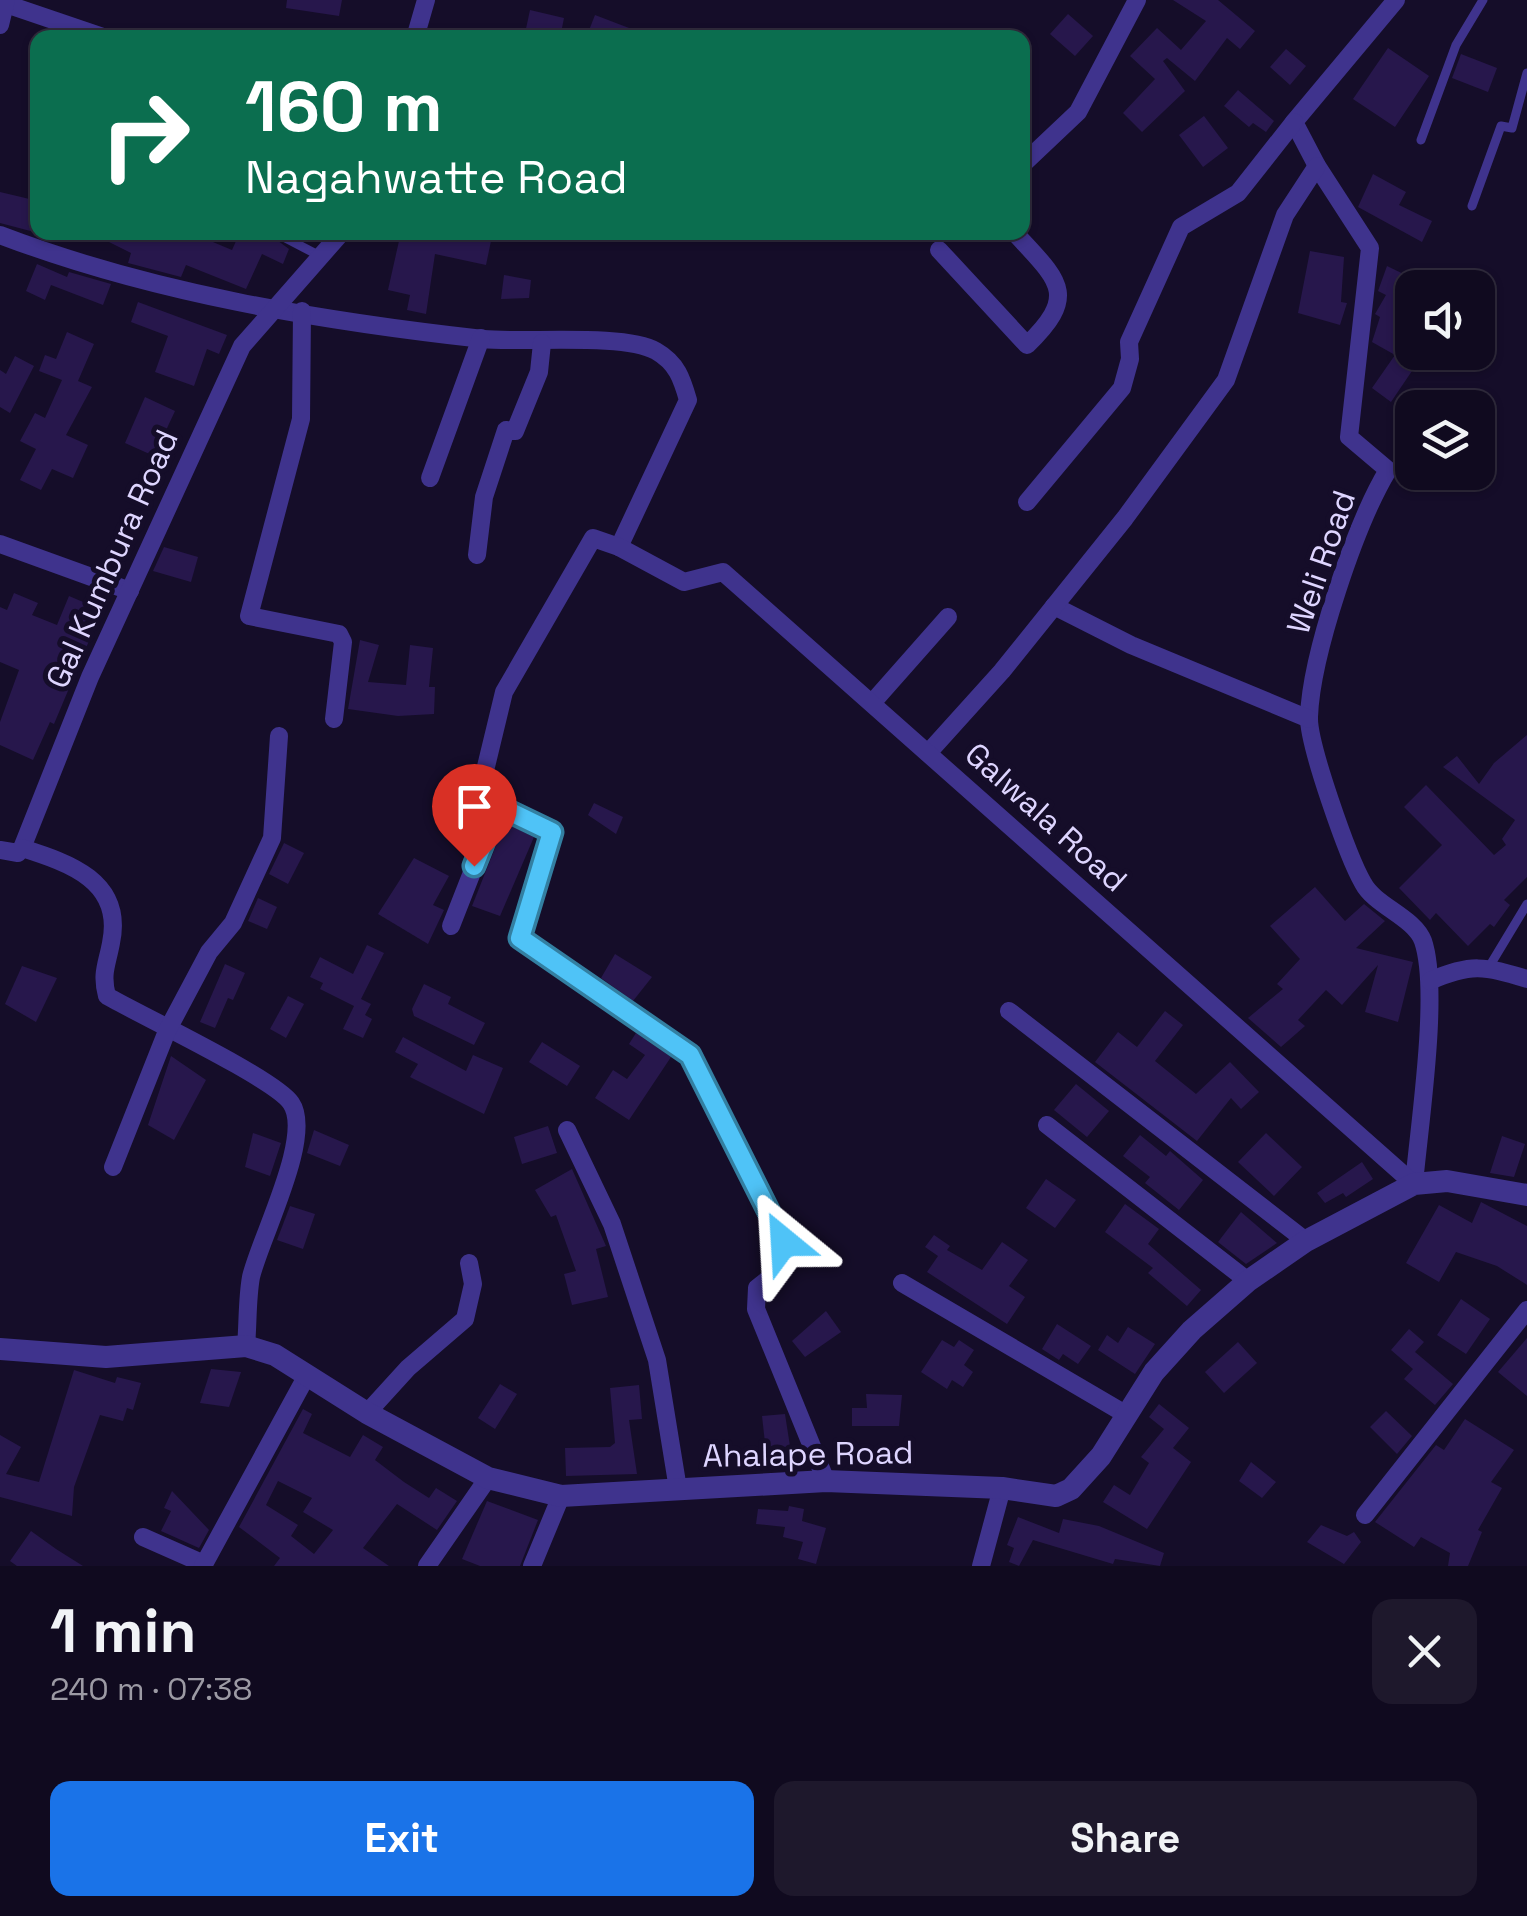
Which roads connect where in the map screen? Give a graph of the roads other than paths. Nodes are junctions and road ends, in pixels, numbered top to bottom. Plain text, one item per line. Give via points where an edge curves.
1 (426, 0) edge
2 (1137, 0) edge
3 (1396, 0) edge
4 (1484, 0) edge
5 (3, 3) edge
6 (0, 25) edge
7 (82, 30) edge
8 (417, 30) edge
9 (1527, 72) edge
10 (1294, 122) junction
11 (1420, 140) dead end
12 (1030, 157) edge
13 (1316, 166) junction
14 (1472, 206) dead end
15 (0, 235) edge
16 (289, 240) edge
17 (336, 240) edge
18 (1021, 240) edge
19 (938, 250) dead end
20 (323, 258) junction
21 (278, 308) junction
22 (302, 311) junction
23 (481, 338) junction
24 (542, 344) junction
25 (430, 478) dead end
26 (1027, 502) dead end
27 (0, 544) edge
28 (619, 546) junction
29 (477, 555) dead end
30 (130, 591) junction
31 (1054, 606) junction
32 (948, 616) dead end
33 (872, 703) junction
34 (334, 719) dead end
35 (1308, 719) junction
36 (279, 736) dead end
37 (928, 753) junction
38 (498, 806) junction
39 (22, 848) junction
40 (0, 850) edge
41 (1527, 904) edge
42 (452, 926) dead end
43 (1489, 967) junction
44 (1527, 979) edge
45 (1430, 982) junction
46 (1009, 1011) dead end
47 (167, 1031) junction
48 (1047, 1126) dead end
49 (567, 1130) dead end
50 (113, 1167) dead end
51 (1414, 1184) junction
52 (1527, 1195) edge
53 (1306, 1240) junction
54 (469, 1263) dead end
55 (1248, 1281) junction
56 (902, 1283) dead end
57 (1527, 1310) edge
58 (246, 1346) junction
59 (0, 1348) edge
60 (306, 1377) junction
61 (366, 1413) junction
62 (1126, 1415) junction
63 (488, 1478) junction
64 (826, 1481) junction
65 (1002, 1488) junction
66 (678, 1489) junction
67 (560, 1496) junction
68 (1365, 1515) dead end
69 (144, 1536) dead end
70 (204, 1565) edge
71 (428, 1566) edge
72 (532, 1566) edge
73 (981, 1566) edge

1 - 8 street
2 - 12 street via 1078,112
3 - 10 street
4 - 11 lane via 1456,45
5 - 6 street
5 - 7 street
9 - 14 lane via 1512,128 1501,126
10 - 13 street, Weli Road
10 - 26 street via 1238,193 1181,227 1129,342 1122,388
13 - 31 street via 1285,215 1226,380
13 - 35 street, Weli Road via 1370,248 1349,438 1388,470 1371,498 1323,644
15 - 21 street via 128,276
16 - 20 lane
17 - 20 street, Gal Kumbura Road
18 - 19 street via 1050,272 1059,302 1055,318 1027,345
20 - 21 street, Gal Kumbura Road
21 - 22 street
21 - 30 street, Gal Kumbura Road via 242,346
22 - 23 street
22 - 34 street via 301,419 249,616 339,634
23 - 24 street
23 - 25 street
24 - 28 street via 592,341 655,350 680,371 688,400
24 - 29 street via 539,372 515,431 506,430 484,497
27 - 30 street
28 - 33 street, Galwala Road via 684,582 723,572
28 - 38 street via 593,538 504,692 483,780 502,796
30 - 39 street, Gal Kumbura Road
31 - 35 street
31 - 37 street
32 - 33 street
33 - 37 street, Galwala Road
35 - 45 street, Weli Road via 1351,859 1365,888 1422,937
36 - 47 street via 272,838 233,923 208,952
37 - 51 street, Galwala Road
38 - 42 street
38 - 64 street via 552,832 520,938 690,1055 784,1242 786,1266 757,1288 756,1310
39 - 40 street via 18,854
39 - 47 street via 67,862 96,880 112,910 112,942 101,972 108,996
41 - 43 lane
43 - 44 street
43 - 45 street via 1464,966
45 - 51 street, Weli Road
46 - 53 street
47 - 50 street
47 - 58 street via 248,1072 290,1099 297,1113 297,1139 251,1278
48 - 55 street
49 - 66 street via 612,1224 657,1360
51 - 52 street, Ahalape Road via 1447,1181
51 - 53 street, Ahalape Road
53 - 55 street, Ahalape Road
54 - 61 street via 473,1284 465,1320
55 - 62 street, Ahalape Road via 1167,1358
56 - 62 street
57 - 68 street
58 - 59 street, Ahalape Road via 106,1356
58 - 60 street, Ahalape Road
60 - 61 street, Ahalape Road
60 - 70 street
61 - 63 street, Ahalape Road
62 - 65 street, Ahalape Road via 1071,1489 1056,1496
63 - 67 street, Ahalape Road
63 - 71 street
64 - 65 street, Ahalape Road
64 - 66 street, Ahalape Road
65 - 73 street
66 - 67 street, Ahalape Road
67 - 72 street
69 - 70 street

